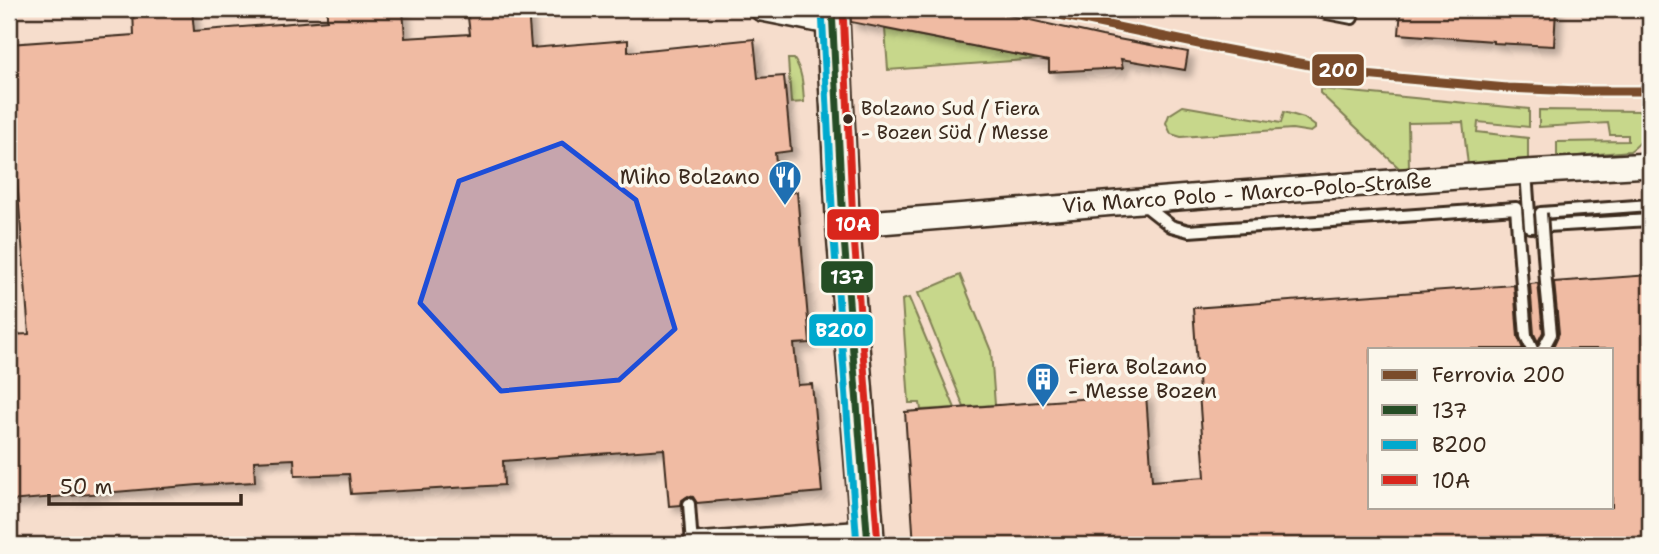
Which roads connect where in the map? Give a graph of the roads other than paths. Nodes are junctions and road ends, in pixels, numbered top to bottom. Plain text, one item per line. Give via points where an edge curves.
1 (762, 9) edge
2 (1306, 9) edge
3 (1353, 9) edge
4 (833, 16) edge
5 (1650, 165) edge
6 (1526, 172) junction
7 (1141, 201) junction
8 (1650, 205) edge
9 (1650, 220) edge
10 (843, 225) junction
11 (1531, 348) edge
12 (1543, 348) edge
13 (689, 504) dead end
14 (868, 539) edge
15 (693, 545) edge

1 - 4 street
2 - 3 lane via 1352,18
4 - 10 main road
5 - 6 street, Via Marco Polo - Marco-Polo-Straße
6 - 7 street, Via Marco Polo - Marco-Polo-Straße
6 - 9 lane via 1530,227
7 - 10 street, Via Marco Polo - Marco-Polo-Straße
7 - 11 lane via 1171,226 1189,231 1516,208 1525,336
8 - 12 lane, bridge via 1541,213 1551,334
10 - 14 main road
13 - 15 lane
14 - 15 street

